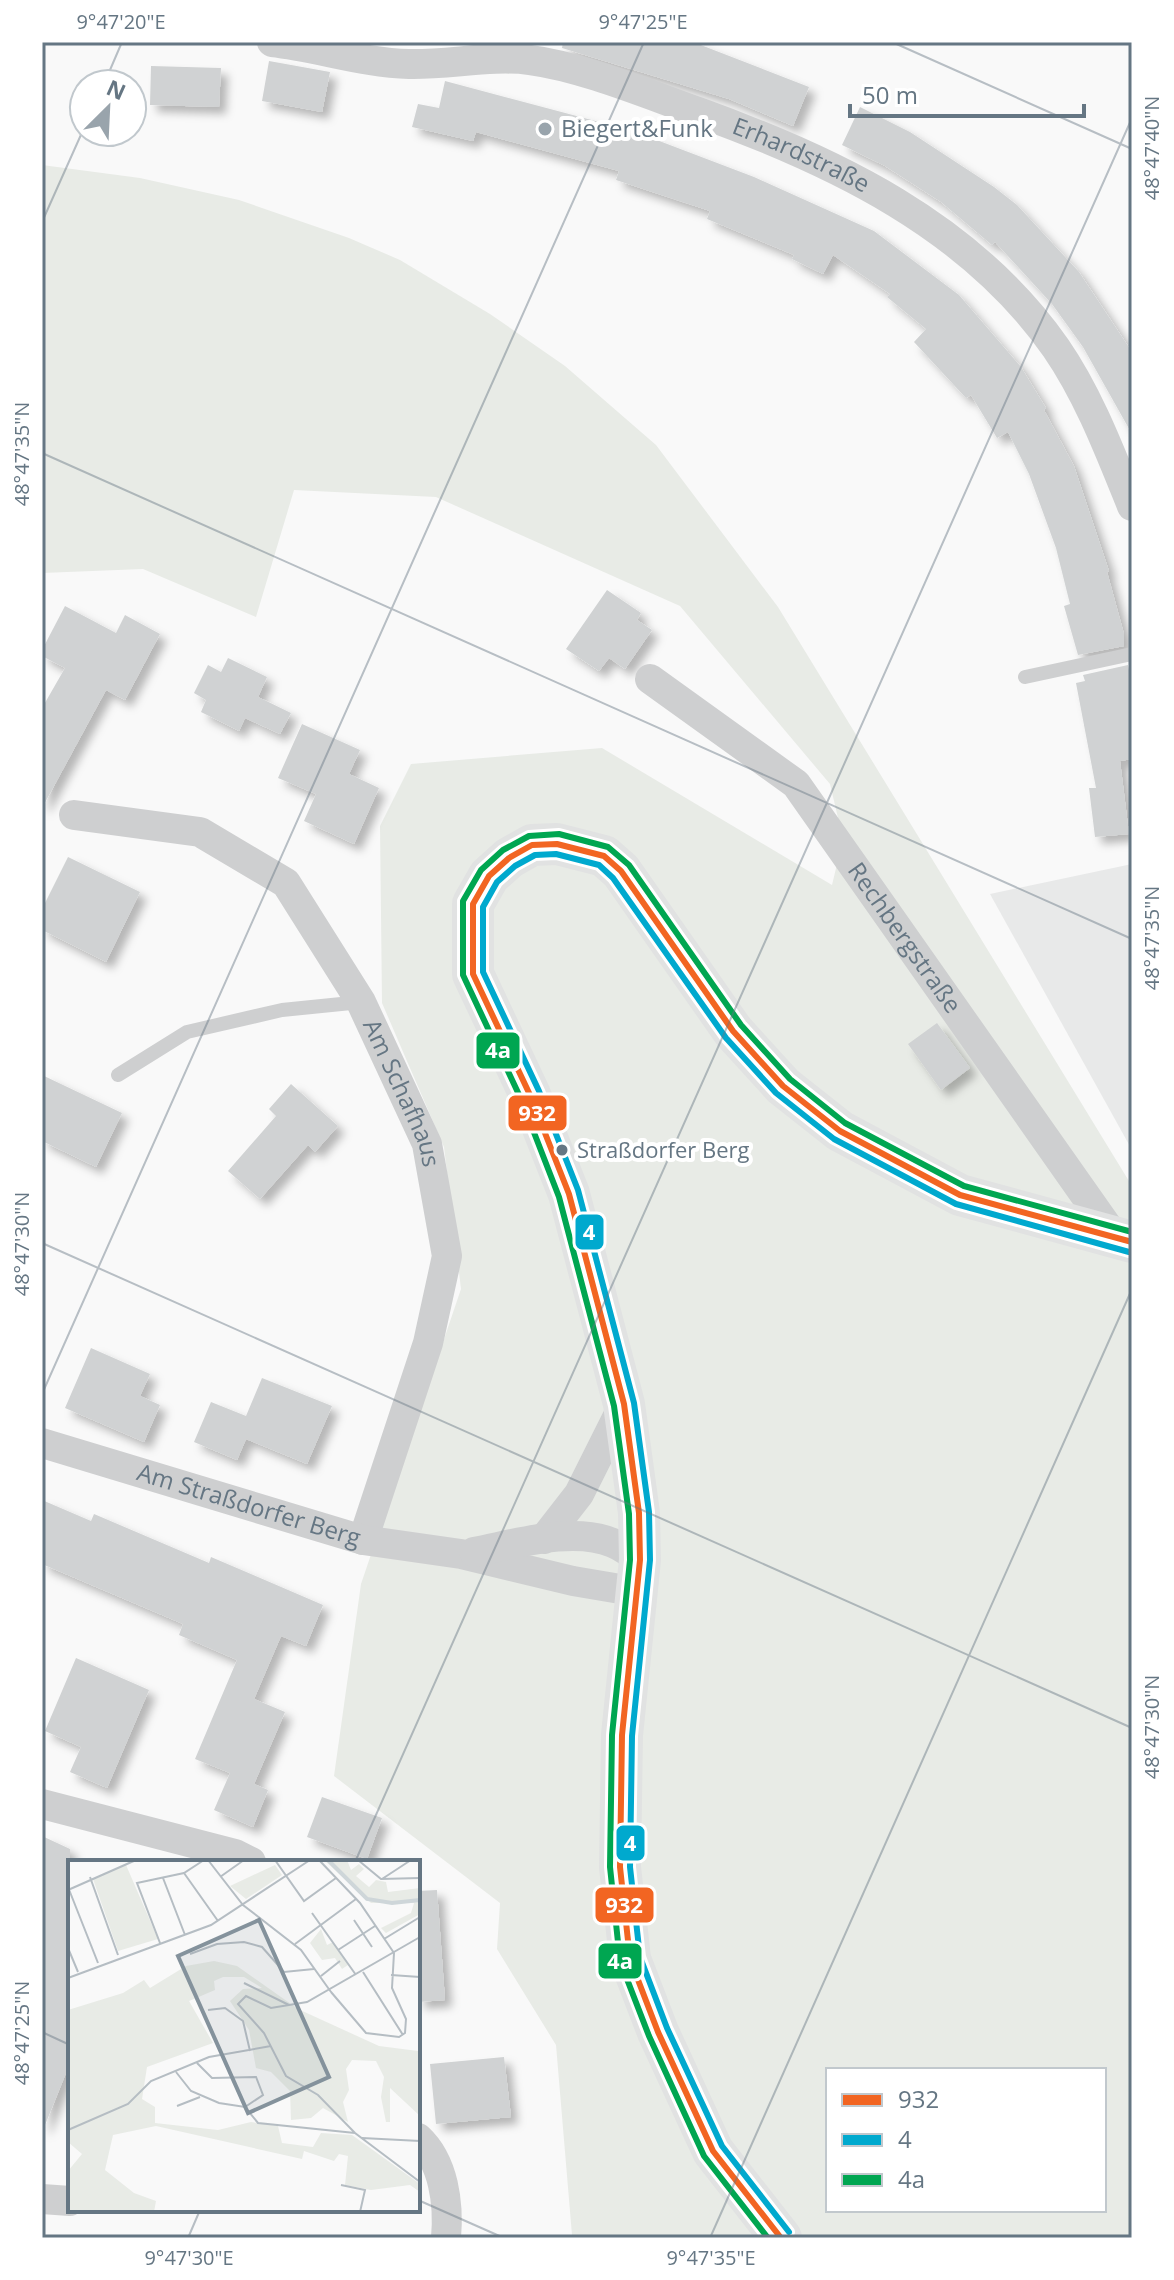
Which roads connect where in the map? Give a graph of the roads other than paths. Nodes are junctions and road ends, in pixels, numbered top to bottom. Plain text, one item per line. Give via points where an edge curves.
1 (272, 42) edge
2 (1132, 506) edge
3 (1132, 654) edge
4 (1025, 677) dead end
5 (650, 679) dead end
6 (74, 815) dead end
7 (361, 1002) junction
8 (118, 1075) dead end
9 (1124, 1240) edge
10 (624, 1404) junction
11 (42, 1443) edge
12 (544, 1539) junction
13 (363, 1540) junction
14 (461, 1554) junction
15 (639, 1576) junction
16 (42, 1804) edge
17 (247, 1860) edge
18 (420, 2140) edge
19 (42, 2199) edge
20 (68, 2201) edge
21 (446, 2238) edge
22 (781, 2238) edge

1 - 2 street, Erhardstraße via 407,64 530,60 735,125 875,189 931,224 976,261 1057,349 1101,429
3 - 4 lane
5 - 9 street, Rechbergstraße via 796,784
6 - 7 street, Am Schafhaus via 200,832 286,883
7 - 8 lane via 282,1010 187,1032
7 - 13 street, Am Schafhaus via 427,1144 447,1256 428,1343
9 - 10 main road, Rechbergstraße via 960,1195 840,1131 783,1086 733,1031 621,871 604,856 584,849 532,845 489,876 473,904 473,974 569,1194
10 - 12 street via 579,1494
10 - 15 main road, Rechbergstraße via 639,1513
11 - 13 street, Am Straßdorfer Berg
12 - 14 street, Am Straßdorfer Berg
12 - 15 street, Am Straßdorfer Berg via 612,1543
13 - 14 street, Am Straßdorfer Berg
14 - 15 street, Am Straßdorfer Berg via 573,1581
15 - 22 main road, Rechbergstraße via 622,1735 620,1852 630,1959 713,2151
16 - 17 street
18 - 21 street via 446,2190
19 - 20 street

